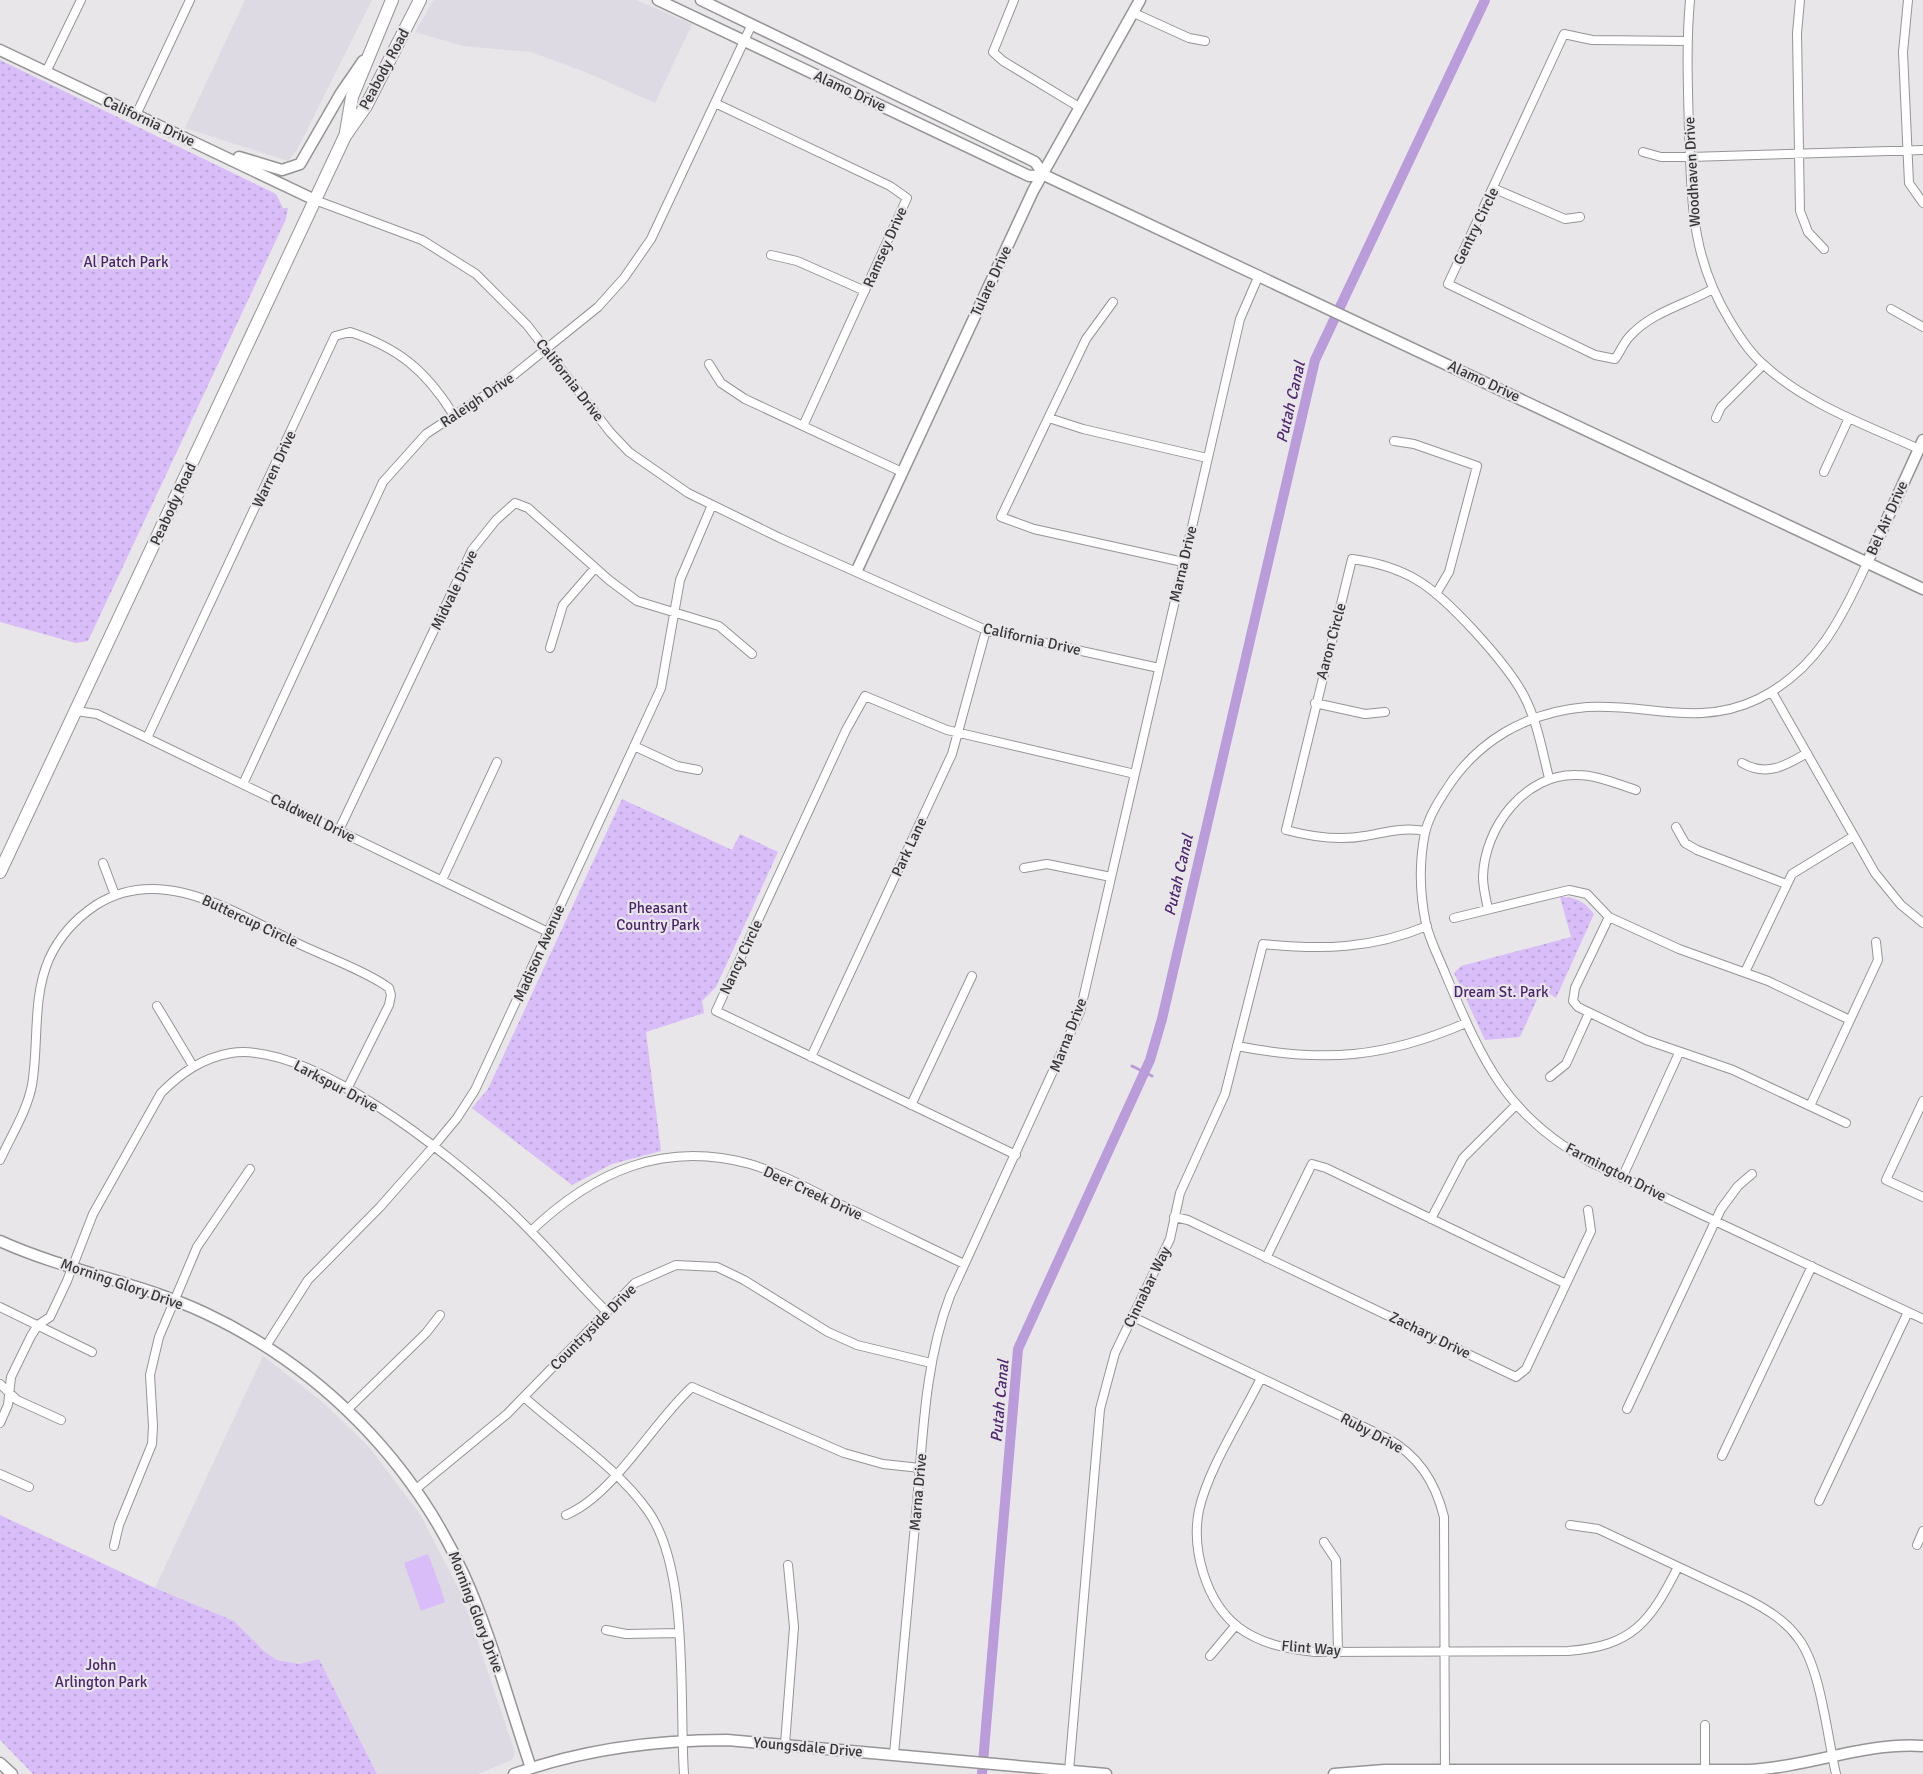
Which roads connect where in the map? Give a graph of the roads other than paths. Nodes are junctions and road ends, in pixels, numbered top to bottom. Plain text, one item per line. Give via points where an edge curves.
1 (81, 0) edge
2 (190, 0) edge
3 (392, 0) edge
4 (420, 0) edge
5 (658, 0) edge
6 (701, 0) edge
7 (1014, 0) edge
8 (1140, 0) edge
9 (1690, 0) edge
10 (1800, 0) edge
11 (1908, 0) edge
12 (1134, 13) junction
13 (752, 24) junction
14 (745, 41) junction
15 (1205, 41) dead end
16 (1687, 41) junction
17 (0, 50) edge
18 (370, 51) junction
19 (46, 72) junction
20 (715, 103) junction
21 (1078, 106) junction
22 (136, 115) junction
23 (345, 136) junction
24 (195, 143) junction
25 (1907, 150) junction
26 (1923, 150) edge
27 (1643, 152) dead end
28 (1800, 153) junction
29 (1690, 157) junction
30 (1044, 175) junction
31 (1495, 189) junction
32 (315, 200) junction
33 (1923, 203) edge
34 (1580, 217) dead end
35 (1824, 249) dead end
36 (771, 255) dead end
37 (1259, 275) junction
38 (1711, 290) junction
39 (865, 291) junction
40 (1113, 302) dead end
41 (1891, 309) dead end
42 (1923, 327) edge
43 (545, 349) junction
44 (709, 364) dead end
45 (1763, 365) junction
46 (453, 414) junction
47 (1049, 418) junction
48 (1716, 418) dead end
49 (1849, 418) junction
50 (803, 426) junction
51 (1394, 441) dead end
52 (1921, 444) edge
53 (1207, 458) junction
54 (902, 472) junction
55 (1824, 472) dead end
56 (712, 505) junction
57 (1183, 562) junction
58 (1867, 563) junction
59 (595, 568) junction
60 (857, 570) junction
61 (1923, 589) edge
62 (1436, 594) junction
63 (674, 612) junction
64 (986, 630) junction
65 (550, 648) dead end
66 (752, 654) dead end
67 (1159, 668) junction
68 (1772, 692) junction
69 (1315, 703) junction
70 (76, 711) junction
71 (1385, 712) dead end
72 (1533, 717) junction
73 (959, 733) junction
74 (147, 738) junction
75 (634, 746) junction
76 (1807, 753) junction
77 (497, 762) dead end
78 (1742, 763) dead end
79 (698, 770) dead end
80 (1135, 774) junction
81 (1549, 778) junction
82 (243, 784) junction
83 (1636, 790) dead end
84 (1676, 828) dead end
85 (339, 830) junction
86 (1425, 831) junction
87 (1854, 836) junction
88 (103, 863) dead end
89 (1024, 868) dead end
90 (0, 872) edge
91 (1111, 877) junction
92 (442, 880) junction
93 (1786, 884) junction
94 (115, 896) junction
95 (1488, 909) junction
96 (1609, 917) junction
97 (1454, 918) dead end
98 (1923, 922) edge
99 (1427, 926) junction
100 (548, 932) junction
101 (1876, 942) dead end
102 (1745, 972) junction
103 (972, 975) dead end
104 (157, 1006) dead end
105 (1589, 1013) junction
106 (1850, 1020) junction
107 (1467, 1023) junction
108 (1237, 1046) junction
109 (1679, 1053) junction
110 (811, 1058) junction
111 (193, 1066) junction
112 (1550, 1077) dead end
113 (347, 1089) junction
114 (1923, 1101) edge
115 (1516, 1104) junction
116 (911, 1105) junction
117 (1810, 1106) junction
118 (1846, 1123) dead end
119 (433, 1148) junction
120 (2, 1151) edge
121 (1016, 1155) junction
122 (0, 1160) edge
123 (250, 1169) dead end
124 (1752, 1174) dead end
125 (1622, 1178) junction
126 (1923, 1197) edge
127 (1588, 1210) dead end
128 (1174, 1217) junction
129 (1431, 1219) junction
130 (1715, 1221) junction
131 (531, 1231) junction
132 (0, 1241) edge
133 (1266, 1258) junction
134 (964, 1264) junction
135 (72, 1266) junction
136 (1812, 1266) junction
137 (1566, 1284) junction
138 (173, 1299) junction
139 (0, 1307) edge
140 (606, 1311) junction
141 (1908, 1312) junction
142 (440, 1315) dead end
143 (1133, 1317) junction
144 (1923, 1319) edge
145 (38, 1325) junction
146 (266, 1346) junction
147 (92, 1352) dead end
148 (931, 1364) junction
149 (1261, 1378) junction
150 (0, 1384) edge
151 (9, 1393) junction
152 (524, 1397) junction
153 (1626, 1409) dead end
154 (347, 1410) junction
155 (61, 1420) dead end
156 (0, 1423) edge
157 (1722, 1456) dead end
158 (920, 1468) junction
159 (0, 1474) edge
160 (615, 1475) junction
161 (29, 1487) dead end
162 (416, 1489) junction
163 (1819, 1501) dead end
164 (566, 1515) dead end
165 (1570, 1525) dead end
166 (1923, 1532) edge
167 (1324, 1542) dead end
168 (1917, 1545) dead end
169 (114, 1546) dead end
170 (788, 1565) dead end
171 (1678, 1567) junction
172 (1236, 1625) junction
173 (606, 1630) dead end
174 (678, 1633) junction
175 (1338, 1652) junction
176 (1446, 1652) junction
177 (1210, 1656) dead end
178 (1705, 1725) dead end
179 (682, 1740) junction
180 (785, 1744) junction
181 (1923, 1746) edge
182 (894, 1754) junction
183 (1833, 1756) junction
184 (0, 1762) edge
185 (531, 1768) junction
186 (1705, 1770) junction
187 (1069, 1771) junction
188 (1445, 1772) edge
189 (12, 1774) edge
190 (514, 1774) edge
191 (684, 1774) edge
192 (1106, 1774) edge
193 (1334, 1774) edge
194 (1836, 1774) edge

1 - 19 street
2 - 22 street
3 - 18 main road, Peabody Road
4 - 23 main road, Peabody Road via 366,106
5 - 14 street, Alamo Drive
6 - 13 street, Alamo Drive
7 - 21 street via 993,52
8 - 12 street, Tulare Drive
9 - 16 street, Woodhaven Drive
10 - 28 street
11 - 25 street via 1903,52
12 - 15 street via 1189,38
12 - 21 street, Tulare Drive
13 - 14 street, Raleigh Drive
13 - 30 street, Alamo Drive via 1035,162
14 - 20 street, Raleigh Drive
14 - 30 street, Alamo Drive via 1029,176
16 - 29 street, Woodhaven Drive
16 - 31 street, Gentry Circle via 1592,40 1564,34
17 - 19 street, California Drive
18 - 23 main road, Peabody Road via 352,97
18 - 24 street via 341,93 310,151 296,167 271,168
19 - 22 street, California Drive
20 - 39 street, Ramsey Drive via 890,186 907,198
20 - 43 street, Raleigh Drive via 643,253 598,307
21 - 30 street, Tulare Drive
22 - 24 street, California Drive
23 - 32 main road, Peabody Road
24 - 32 street, California Drive
25 - 26 street
25 - 28 street
25 - 33 street via 1909,183
27 - 29 street via 1661,157
28 - 29 street
28 - 35 street via 1800,211 1808,232
29 - 38 street, Woodhaven Drive via 1697,245
30 - 37 street, Alamo Drive
30 - 54 street, Tulare Drive
31 - 34 street via 1565,219
31 - 38 street, Gentry Circle via 1448,284 1554,336 1595,355 1615,359 1639,327
32 - 43 street, California Drive via 422,240 453,257 511,306
32 - 70 main road, Peabody Road
36 - 39 street via 797,261
37 - 53 street, Marna Drive via 1240,319
37 - 58 street, Alamo Drive
38 - 45 street, Woodhaven Drive
39 - 50 street, Ramsey Drive
40 - 47 street via 1086,339
41 - 42 street
43 - 46 street, Raleigh Drive via 505,382
43 - 56 street, California Drive via 629,452
44 - 50 street via 722,383 745,399
45 - 48 street via 1721,407
45 - 49 street, Woodhaven Drive via 1791,386
46 - 74 street, Warren Drive via 434,385 404,356 350,332 335,336
46 - 82 street, Raleigh Drive via 412,448 383,482
47 - 53 street
47 - 57 street via 1001,517 1034,529
49 - 52 street, Woodhaven Drive
49 - 55 street
50 - 54 street
51 - 62 street via 1477,466 1449,572
52 - 58 street, Bel Air Drive
53 - 57 street, Marna Drive
54 - 60 street, Tulare Drive
56 - 60 street, California Drive
56 - 63 street, Madison Avenue via 686,563
57 - 67 street, Marna Drive
58 - 61 street, Alamo Drive
58 - 68 street, Farmington Drive via 1842,616 1819,650
59 - 63 street, Midvale Drive via 637,601
59 - 65 street via 563,605
59 - 85 street, Midvale Drive via 528,508 515,503 496,520 472,550
60 - 64 street, California Drive
62 - 69 street, Aaron Circle via 1393,568 1352,559
62 - 72 street, Aaron Circle via 1500,658
63 - 66 street, Midvale Drive via 719,626
63 - 75 street, Madison Avenue via 661,688
64 - 67 street, California Drive
64 - 73 street, Park Lane
67 - 80 street, Marna Drive
68 - 72 street, Farmington Drive via 1742,705 1701,713 1588,707
68 - 76 street
69 - 71 street via 1365,714
69 - 86 street, Aaron Circle via 1286,830 1322,838 1390,829
70 - 74 street, Caldwell Drive via 97,714
70 - 90 main road, Peabody Road
72 - 81 street, Aaron Circle
72 - 86 street, Farmington Drive via 1504,731 1468,760 1436,806
73 - 80 street
73 - 110 street, Park Lane
73 - 110 street, Nancy Circle via 865,696 733,972 717,1011
74 - 82 street, Caldwell Drive
75 - 79 street via 677,766
75 - 100 street, Madison Avenue
76 - 78 street via 1777,769 1762,771
76 - 87 street
77 - 92 street
80 - 91 street, Marna Drive
81 - 83 street via 1577,775
81 - 95 street via 1521,797 1494,833 1483,879
82 - 85 street, Caldwell Drive
84 - 93 street via 1685,843 1697,850
85 - 92 street, Caldwell Drive
86 - 99 street, Farmington Drive via 1421,860
87 - 93 street via 1792,874
87 - 98 street via 1886,888
88 - 94 street
89 - 91 street via 1047,864
91 - 121 street, Marna Drive via 1080,1012
92 - 100 street, Caldwell Drive
93 - 102 street
94 - 113 street, Buttercup Circle via 160,889 198,896 386,986 391,995 389,1005
94 - 120 street, Buttercup Circle via 77,919 49,958 41,984 32,1086 27,1104
95 - 96 street via 1569,890 1587,894
95 - 97 street
96 - 102 street via 1693,956
96 - 105 street via 1573,995 1578,1007
99 - 107 street, Farmington Drive
99 - 108 street, Cinnabar Way via 1350,947 1303,949 1263,944
100 - 119 street, Madison Avenue via 475,1090
101 - 106 street via 1878,960
102 - 106 street
103 - 116 street
104 - 111 street
105 - 109 street
105 - 112 street via 1566,1064
106 - 117 street
107 - 108 street via 1418,1043 1362,1054 1298,1056
107 - 115 street, Farmington Drive via 1487,1067
108 - 128 street, Cinnabar Way via 1225,1094 1188,1173
109 - 117 street via 1733,1070
109 - 125 street
110 - 116 street, Nancy Circle
111 - 113 street, Larkspur Drive via 232,1053 253,1053 292,1061
111 - 135 street, Larkspur Drive via 161,1093 93,1214
113 - 119 street, Larkspur Drive
114 - 126 street via 1886,1180
115 - 125 street, Farmington Drive via 1558,1142
115 - 129 street via 1462,1158
116 - 121 street, Nancy Circle
117 - 118 street
119 - 131 street, Larkspur Drive
119 - 146 street, Madison Avenue via 308,1280
120 - 122 street, Buttercup Circle
121 - 134 street, Marna Drive
123 - 138 street via 197,1247
124 - 130 street via 1738,1186
125 - 130 street, Farmington Drive
127 - 137 street, Zachary Drive via 1591,1231
128 - 133 street, Zachary Drive
128 - 143 street, Cinnabar Way via 1170,1239
129 - 133 street via 1312,1164
129 - 137 street
130 - 136 street, Farmington Drive
130 - 153 street
131 - 134 street, Deer Creek Drive via 577,1191 621,1168 665,1157 726,1158 782,1176
131 - 140 street, Larkspur Drive
132 - 135 street, Morning Glory Drive
133 - 137 street, Zachary Drive via 1516,1377 1526,1370
134 - 148 street, Marna Drive via 942,1317
135 - 138 street, Morning Glory Drive
135 - 145 street, Larkspur Drive via 50,1317
136 - 141 street, Farmington Drive
136 - 157 street
138 - 146 street, Morning Glory Drive
138 - 169 street via 152,1357 152,1444
139 - 145 street
140 - 148 street, Countryside Drive via 649,1274 675,1265 699,1264 731,1272 856,1345
140 - 152 street, Countryside Drive
141 - 144 street, Farmington Drive
141 - 163 street
142 - 154 street
143 - 149 street, Ruby Drive
143 - 187 street, Cinnabar Way via 1109,1370 1100,1409
145 - 147 street
145 - 151 street, Larkspur Drive via 11,1377
146 - 154 street, Morning Glory Drive
148 - 158 street, Marna Drive
149 - 172 street, Flint Way via 1207,1486 1198,1522 1205,1577 1211,1593
149 - 176 street, Ruby Drive via 1395,1443 1426,1472 1444,1517
150 - 151 street
151 - 155 street
151 - 156 street, Larkspur Drive
152 - 160 street
152 - 162 street, Countryside Drive via 455,1460
154 - 162 street, Morning Glory Drive
158 - 160 street via 883,1464 844,1453 692,1387
158 - 182 street, Marna Drive
159 - 161 street
160 - 164 street via 579,1510
160 - 174 street via 648,1511 669,1552
162 - 185 street, Morning Glory Drive via 447,1540 474,1597
165 - 171 street via 1598,1529
166 - 168 street
167 - 175 street via 1336,1560
170 - 180 street via 794,1627
171 - 176 street, Flint Way via 1658,1604 1642,1623 1610,1645 1568,1651
171 - 183 street via 1768,1610 1799,1638 1813,1665
172 - 175 street, Flint Way via 1286,1649
172 - 177 street
173 - 174 street via 626,1634
174 - 179 street
175 - 176 street, Flint Way
176 - 188 street, Ruby Drive
178 - 186 street
179 - 180 street, Youngsdale Drive
179 - 185 street, Youngsdale Drive via 610,1748
179 - 191 street
180 - 182 street, Youngsdale Drive
181 - 183 street via 1880,1746
182 - 187 street, Youngsdale Drive
183 - 186 street via 1768,1769
183 - 194 street
184 - 189 street
185 - 190 street, Youngsdale Drive
186 - 188 street
187 - 192 street, Youngsdale Drive
188 - 193 street via 1376,1770

